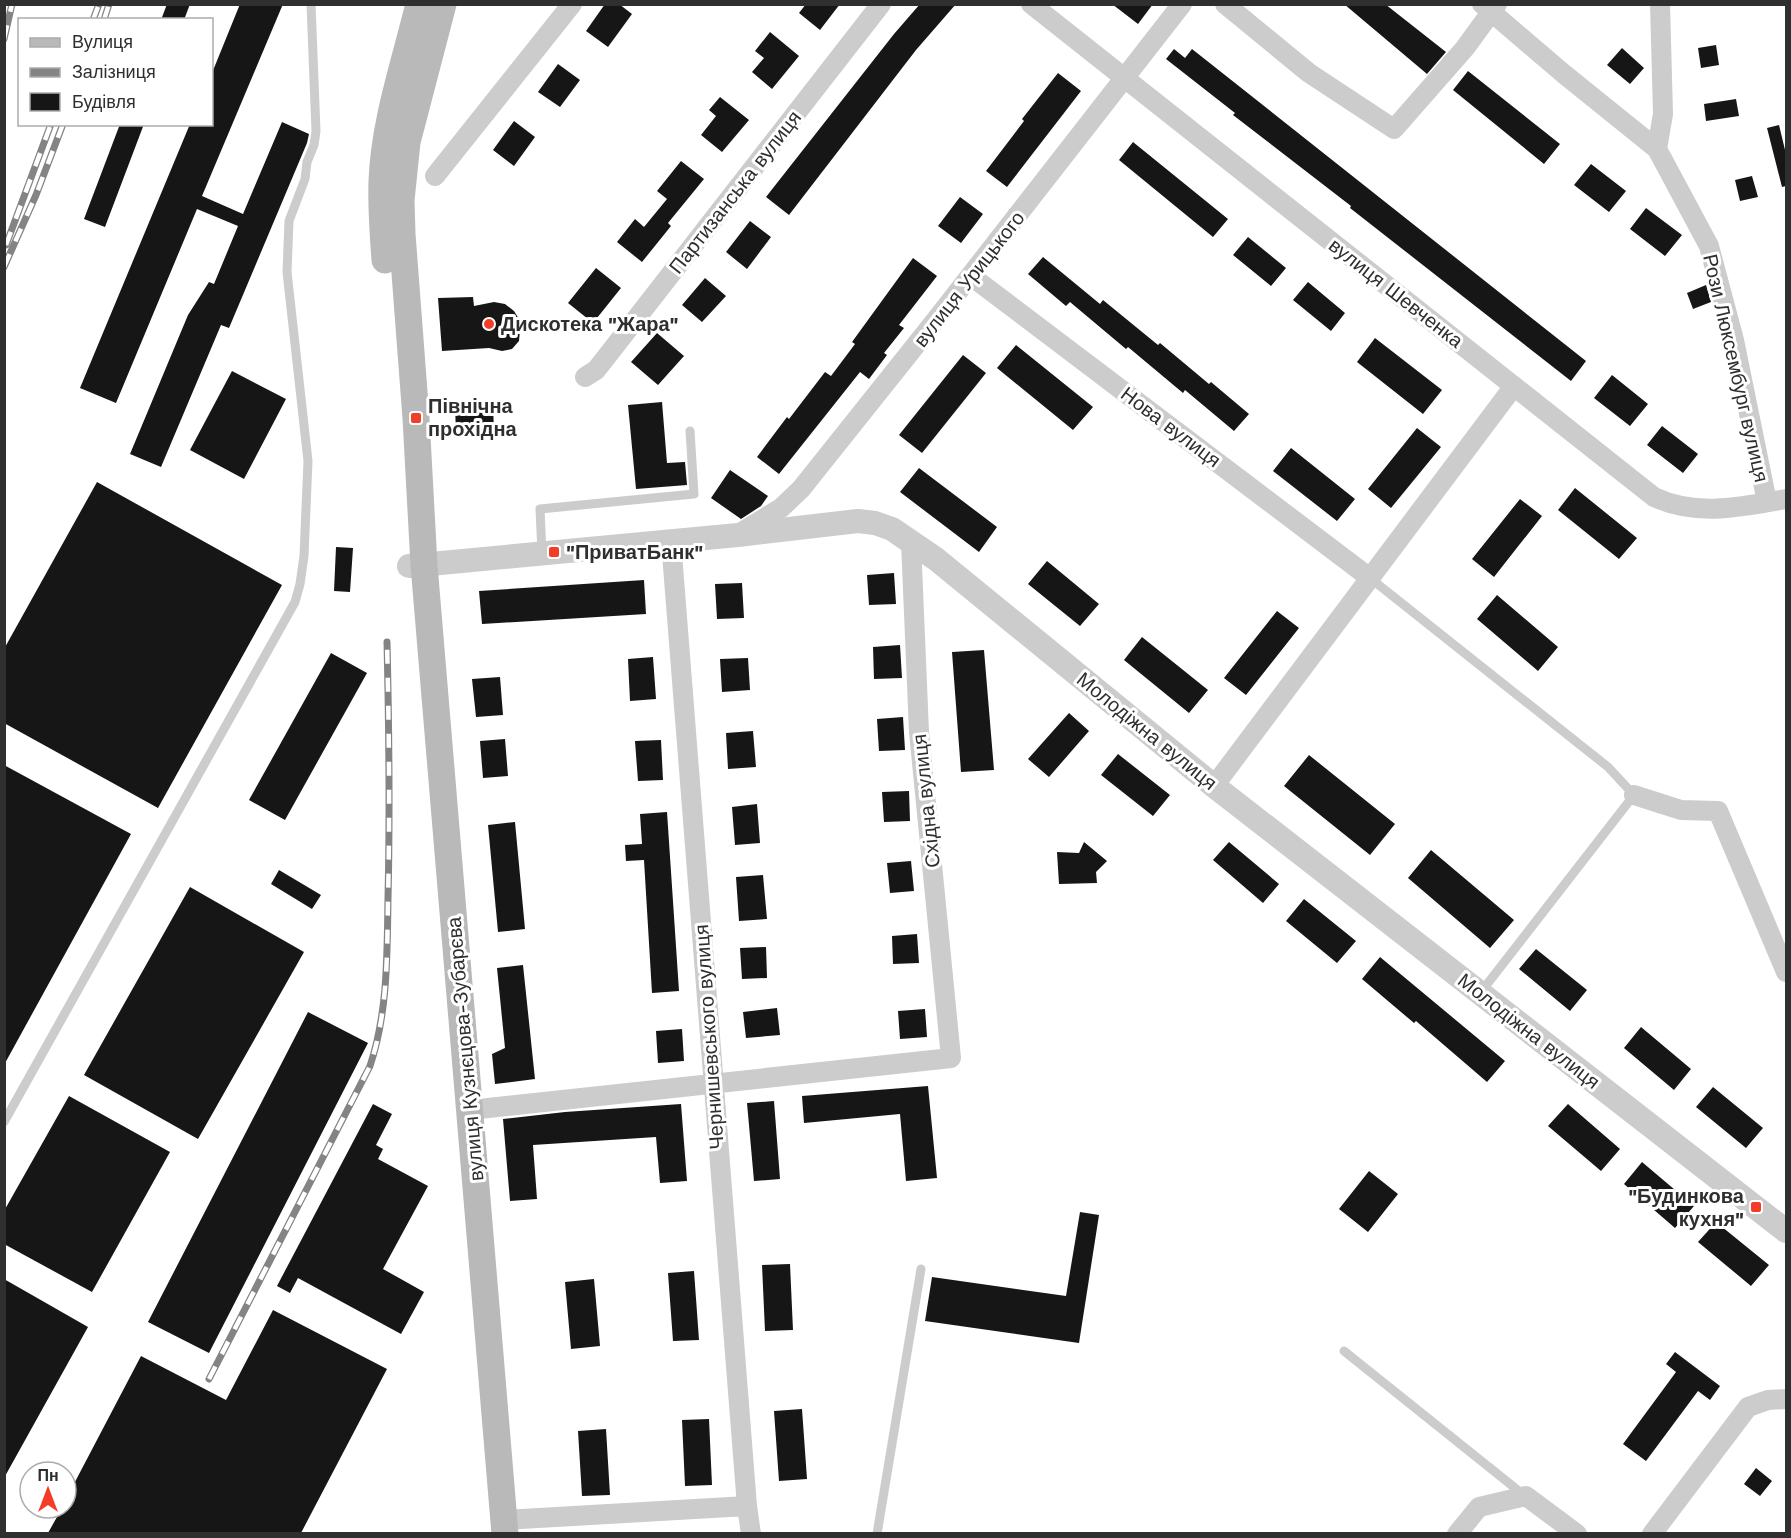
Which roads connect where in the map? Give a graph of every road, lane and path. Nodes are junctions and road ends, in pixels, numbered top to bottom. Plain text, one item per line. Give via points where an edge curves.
1 (311, 4) edge
2 (419, 4) edge
3 (443, 4) edge
4 (572, 4) edge
5 (881, 4) edge
6 (1031, 4) edge
7 (1182, 4) edge
8 (1225, 4) edge
9 (1660, 4) edge
10 (1490, 7) edge
11 (1125, 79) junction
12 (1657, 148) junction
13 (435, 176) dead end
14 (971, 276) junction
15 (585, 377) dead end
16 (1514, 386) junction
17 (690, 431) dead end
18 (1777, 501) edge
19 (738, 535) junction
20 (671, 541) junction
21 (911, 542) junction
22 (542, 553) junction
23 (416, 565) junction
24 (1370, 578) junction
25 (1214, 786) junction
26 (1634, 795) junction
27 (1786, 972) edge
28 (1480, 993) junction
29 (713, 1084) junction
30 (470, 1110) junction
31 (4, 1122) edge
32 (1786, 1231) edge
33 (921, 1269) dead end
34 (1344, 1351) dead end
35 (1786, 1399) edge
36 (1526, 1496) junction
37 (747, 1506) junction
38 (499, 1529) edge
39 (751, 1533) edge
40 (877, 1533) edge
41 (1457, 1533) edge
42 (1577, 1533) edge
43 (1652, 1533) edge

1 - 31 lane via 314,145 289,221 287,272 308,461 300,584 295,602
2 - 23 main road via 390,122 382,180 382,217
3 - 23 main road via 407,142 401,200 416,418
4 - 13 street
5 - 15 street, Партизанська вулиця via 604,360
6 - 11 street, вулиця Шевченка
7 - 11 street, вулиця Урицького
8 - 10 street via 1309,73 1394,129 1465,48
9 - 12 street via 1663,114
10 - 12 street, Рози Люксембург вулиця via 1564,74
11 - 14 street, вулиця Урицького
11 - 16 street, вулиця Шевченка
12 - 18 street, Рози Люксембург вулиця via 1709,246
14 - 19 street, вулиця Урицького via 801,489 781,508
14 - 24 street, Нова вулиця
16 - 18 street, вулиця Шевченка via 1654,497 1697,510
16 - 24 street
17 - 22 lane via 694,494 540,509
19 - 20 street, Молодіжна вулиця
19 - 21 street, Молодіжна вулиця via 858,521 892,529
20 - 22 street, Молодіжна вулиця
20 - 29 street, Чернишевського вулиця
21 - 25 street, Молодіжна вулиця
21 - 29 street, Східна вулиця via 919,732 951,1058
22 - 23 street, Молодіжна вулиця
23 - 30 main road, вулиця Кузнєцова-Зубарєва
23 - 38 main road, вулиця Кузнєцова-Зубарєва
24 - 25 street
24 - 26 lane via 1608,767
25 - 28 street, Молодіжна вулиця
26 - 27 street via 1681,810 1718,811
26 - 28 lane
28 - 32 street, Молодіжна вулиця
29 - 30 street
29 - 37 street, Чернишевського вулиця
30 - 38 main road, вулиця Кузнєцова-Зубарєва
33 - 40 lane
34 - 36 lane
35 - 43 street via 1748,1407
36 - 41 street via 1479,1507
36 - 42 street
37 - 38 street
37 - 39 street, Чернишевського вулиця

